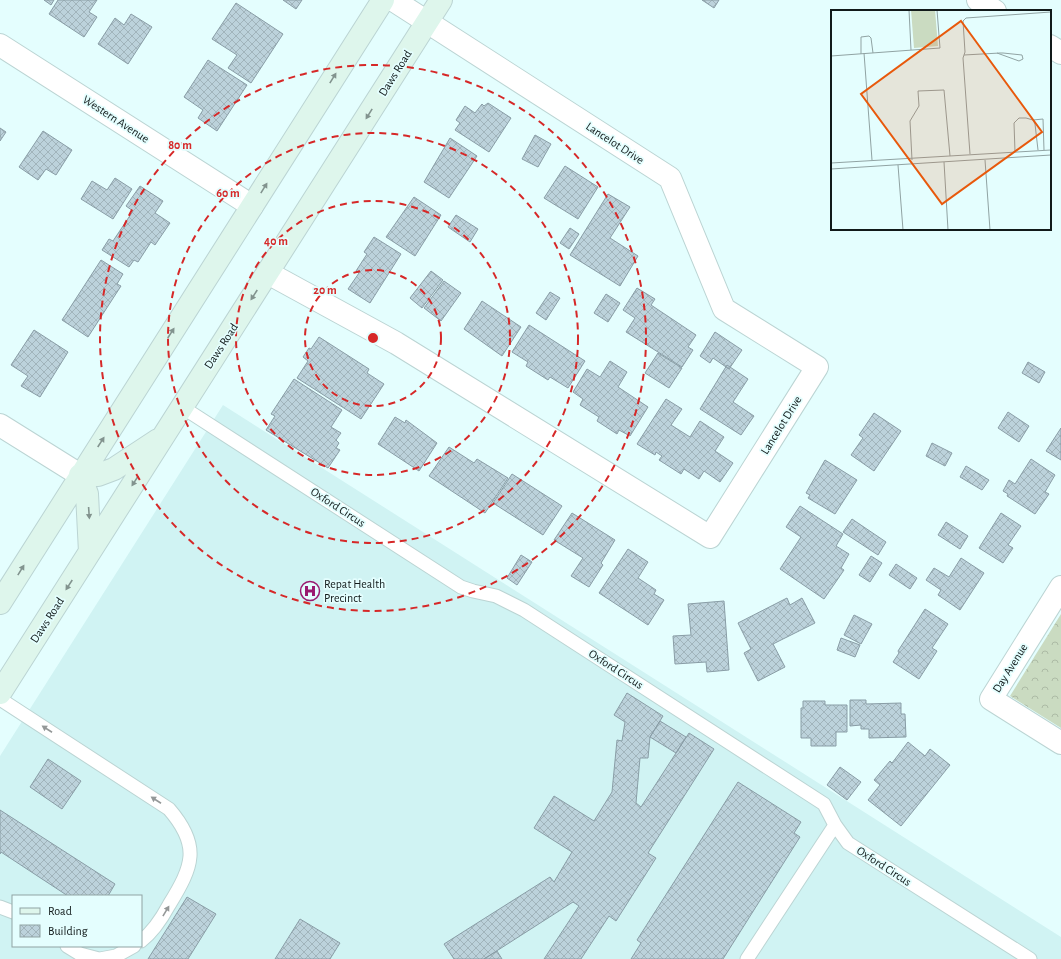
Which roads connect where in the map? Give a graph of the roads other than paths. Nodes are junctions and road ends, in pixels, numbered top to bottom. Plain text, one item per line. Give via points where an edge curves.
1 (383, 0) edge
2 (393, 0) edge
3 (441, 0) edge
4 (978, 0) edge
5 (993, 10) edge
6 (427, 22) junction
7 (0, 45) edge
8 (1051, 47) edge
9 (1061, 52) edge
10 (252, 206) junction
11 (268, 273) junction
12 (182, 407) junction
13 (0, 425) edge
14 (164, 436) junction
15 (80, 475) junction
16 (90, 552) junction
17 (1061, 587) edge
18 (0, 603) edge
19 (0, 692) edge
20 (0, 699) edge
21 (1061, 743) edge
22 (835, 825) junction
23 (0, 907) edge
24 (12, 912) edge
25 (142, 940) edge
26 (69, 947) edge
27 (132, 947) edge
28 (115, 958) edge
29 (99, 959) edge
30 (747, 959) edge
31 (1030, 959) edge

10 -> 1 main road
2 - 6 street, Lancelot Drive
3 - 6 main road, Daws Road
4 - 5 street
6 -> 11 main road, Daws Road
6 - 11 street, Lancelot Drive via 670,178 724,309 817,367 714,531 710,537 396,343
7 - 10 street, Western Avenue
8 - 9 street
15 -> 10 main road
11 -> 12 main road, Daws Road
12 - 14 main road, Daws Road
12 - 22 lane, Oxford Circus via 461,587 496,596 524,610 824,804
13 - 15 street
14 - 15 main road via 114,469 98,475
14 -> 16 main road, Daws Road
15 -> 16 main road via 87,494
18 -> 15 main road
16 -> 19 main road, Daws Road
17 - 21 street, Day Avenue via 991,699
25 -> 20 lane via 160,921 186,878 190,859 189,841 182,824 169,809
22 - 30 lane
22 - 31 lane, Oxford Circus via 848,843
23 - 24 lane
26 - 29 lane via 80,954
27 - 28 lane
28 - 29 lane

